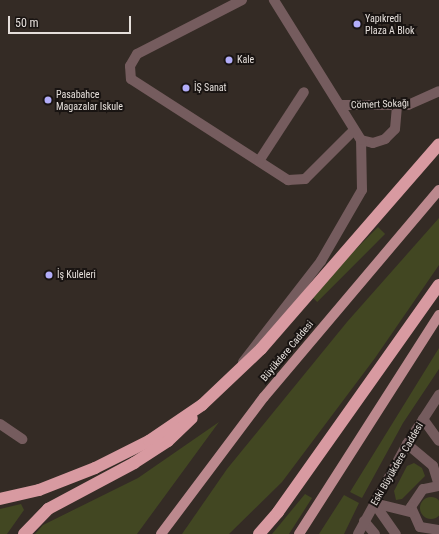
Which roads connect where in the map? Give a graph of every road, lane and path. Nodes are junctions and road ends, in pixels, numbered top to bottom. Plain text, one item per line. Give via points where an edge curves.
1 (242, 0) edge
2 (274, 0) edge
3 (439, 91) edge
4 (304, 92) dead end
5 (342, 105) junction
6 (397, 105) junction
7 (354, 130) junction
8 (362, 140) junction
9 (439, 144) edge
10 (258, 161) junction
11 (439, 190) edge
12 (439, 285) edge
13 (439, 316) edge
14 (231, 378) junction
15 (439, 395) edge
16 (202, 405) junction
17 (423, 419) junction
18 (0, 424) edge
19 (22, 439) dead end
20 (439, 441) edge
21 (407, 444) junction
22 (439, 486) edge
23 (0, 499) edge
24 (374, 503) junction
25 (411, 512) junction
26 (364, 522) junction
27 (439, 530) edge
28 (24, 534) edge
29 (161, 534) edge
30 (259, 534) edge
31 (299, 534) edge
32 (358, 534) edge
33 (375, 534) edge
34 (396, 534) edge

1 - 10 street via 138,54 130,66 131,79
2 - 5 street
3 - 6 street, Cömert Sokağı via 425,100
4 - 10 street
5 - 6 street, Cömert Sokağı
5 - 7 street
6 - 8 street via 395,129 373,143
7 - 8 street
7 - 10 street via 305,179 288,180
8 - 14 street via 362,190 343,230
9 - 14 highway
11 - 29 main road, Büyükdere Caddesi via 264,397
12 - 30 highway
13 - 31 main road
14 - 16 highway
15 - 17 street, Eski Büyükdere Caddesi
16 - 23 highway via 149,442 96,468 39,490
16 - 28 highway via 168,441 48,509
17 - 20 street
17 - 21 street, Eski Büyükdere Caddesi
18 - 19 street
21 - 22 street via 433,466
21 - 24 street, Eski Büyükdere Caddesi
22 - 25 street via 417,493
24 - 25 street
24 - 26 street, Eski Büyükdere Caddesi
24 - 34 street
25 - 27 street via 420,527
26 - 32 street, Eski Büyükdere Caddesi
26 - 33 street

